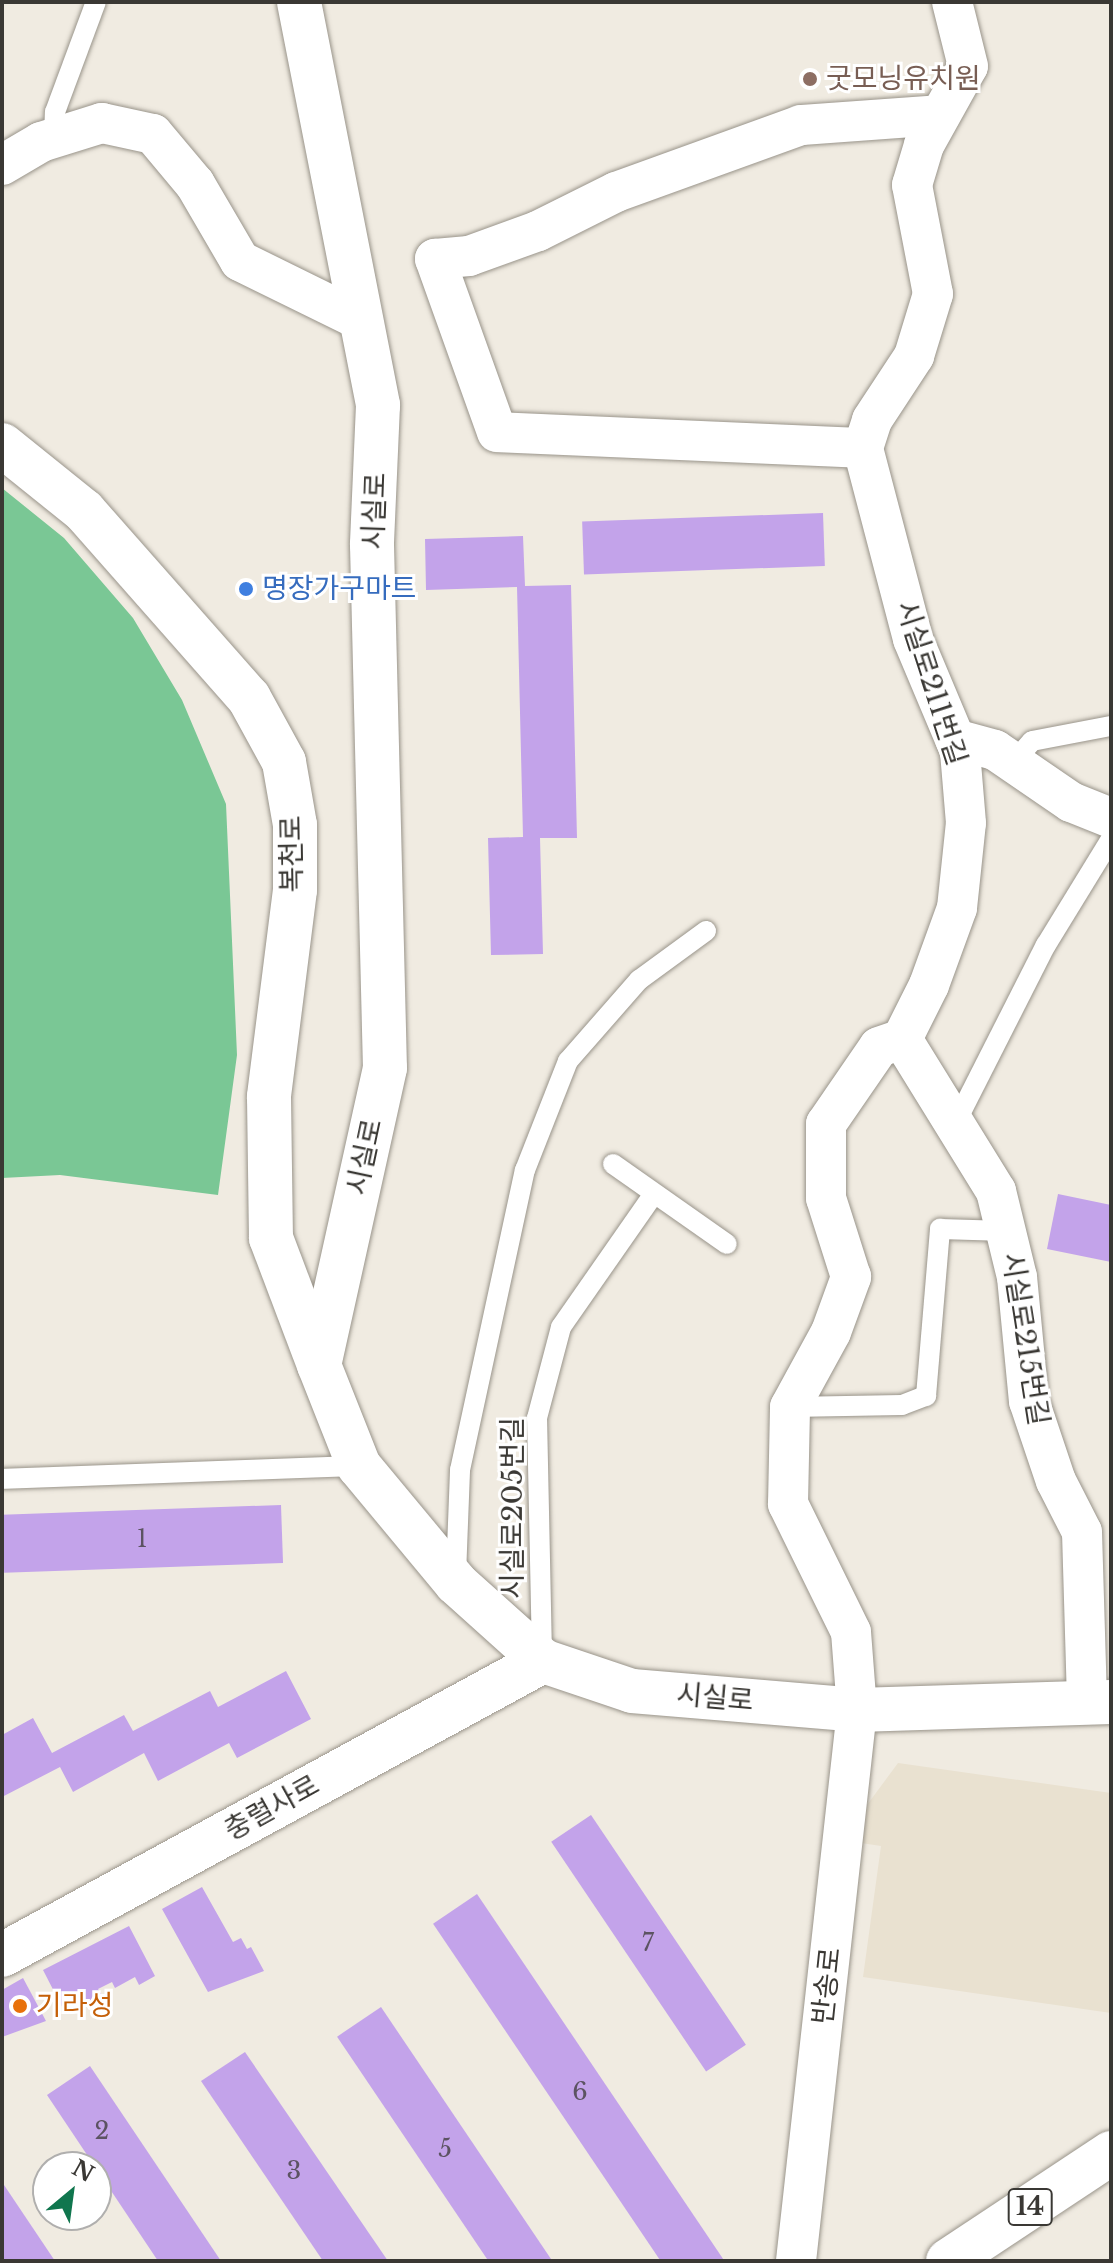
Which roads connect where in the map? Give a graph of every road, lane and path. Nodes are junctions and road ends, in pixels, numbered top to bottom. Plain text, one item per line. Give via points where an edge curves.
1 (96, 2) edge
2 (299, 2) edge
3 (952, 2) edge
4 (940, 115) junction
5 (54, 138) junction
6 (2, 165) edge
7 (360, 320) junction
8 (2, 445) edge
9 (863, 448) junction
10 (1111, 726) edge
11 (955, 739) junction
12 (1012, 764) junction
13 (1111, 818) edge
14 (1111, 839) edge
15 (706, 931) dead end
16 (902, 1039) junction
17 (955, 1124) junction
18 (613, 1164) dead end
19 (653, 1195) junction
20 (1006, 1231) junction
21 (727, 1244) dead end
22 (319, 1365) junction
23 (790, 1407) junction
24 (359, 1466) junction
25 (2, 1479) edge
26 (456, 1583) junction
27 (543, 1661) junction
28 (1099, 1702) edge
29 (857, 1710) junction
30 (2, 1955) edge
31 (1111, 2153) edge
32 (796, 2261) edge
33 (948, 2261) edge

1 - 5 lane via 55,112
2 - 7 main road, 시실로
3 - 4 street via 968,66
4 - 9 street via 912,185 933,294 914,356 872,420
4 - 9 street via 801,125 616,192 538,231 469,256 435,259 497,432
5 - 6 street
5 - 7 street via 102,123 153,134 195,184 240,261
7 - 22 main road, 시실로 via 378,405 372,545 385,1068
8 - 22 main road, 복천로 via 84,511 249,698 284,762 295,825 295,890 269,1097 271,1238
9 - 11 street, 시실로211번길 via 913,639
10 - 12 lane via 1032,741
11 - 12 street via 995,750
11 - 16 street, 시실로211번길 via 966,823 957,908
12 - 13 street
14 - 17 lane via 1046,945
15 - 26 lane via 639,980 568,1061 525,1170 460,1470
16 - 17 street, 시실로215번길
16 - 23 street via 879,1047 826,1124 826,1198 851,1277 831,1332
17 - 20 street, 시실로215번길 via 996,1191
18 - 19 lane
19 - 21 lane
19 - 27 lane, 시실로205번길 via 561,1327 537,1418
20 - 23 lane via 940,1229 926,1396 902,1405
20 - 28 street, 시실로215번길 via 1029,1401 1056,1481 1082,1532
22 - 24 main road, 시실로
23 - 29 street via 788,1504 851,1632
24 - 25 lane
24 - 26 main road, 시실로
26 - 27 main road, 시실로
27 - 29 main road, 시실로 via 632,1691
27 - 30 main road, 충렬사로
28 - 29 main road, 시실로
29 - 32 street, 반송로
31 - 33 main road, 14

